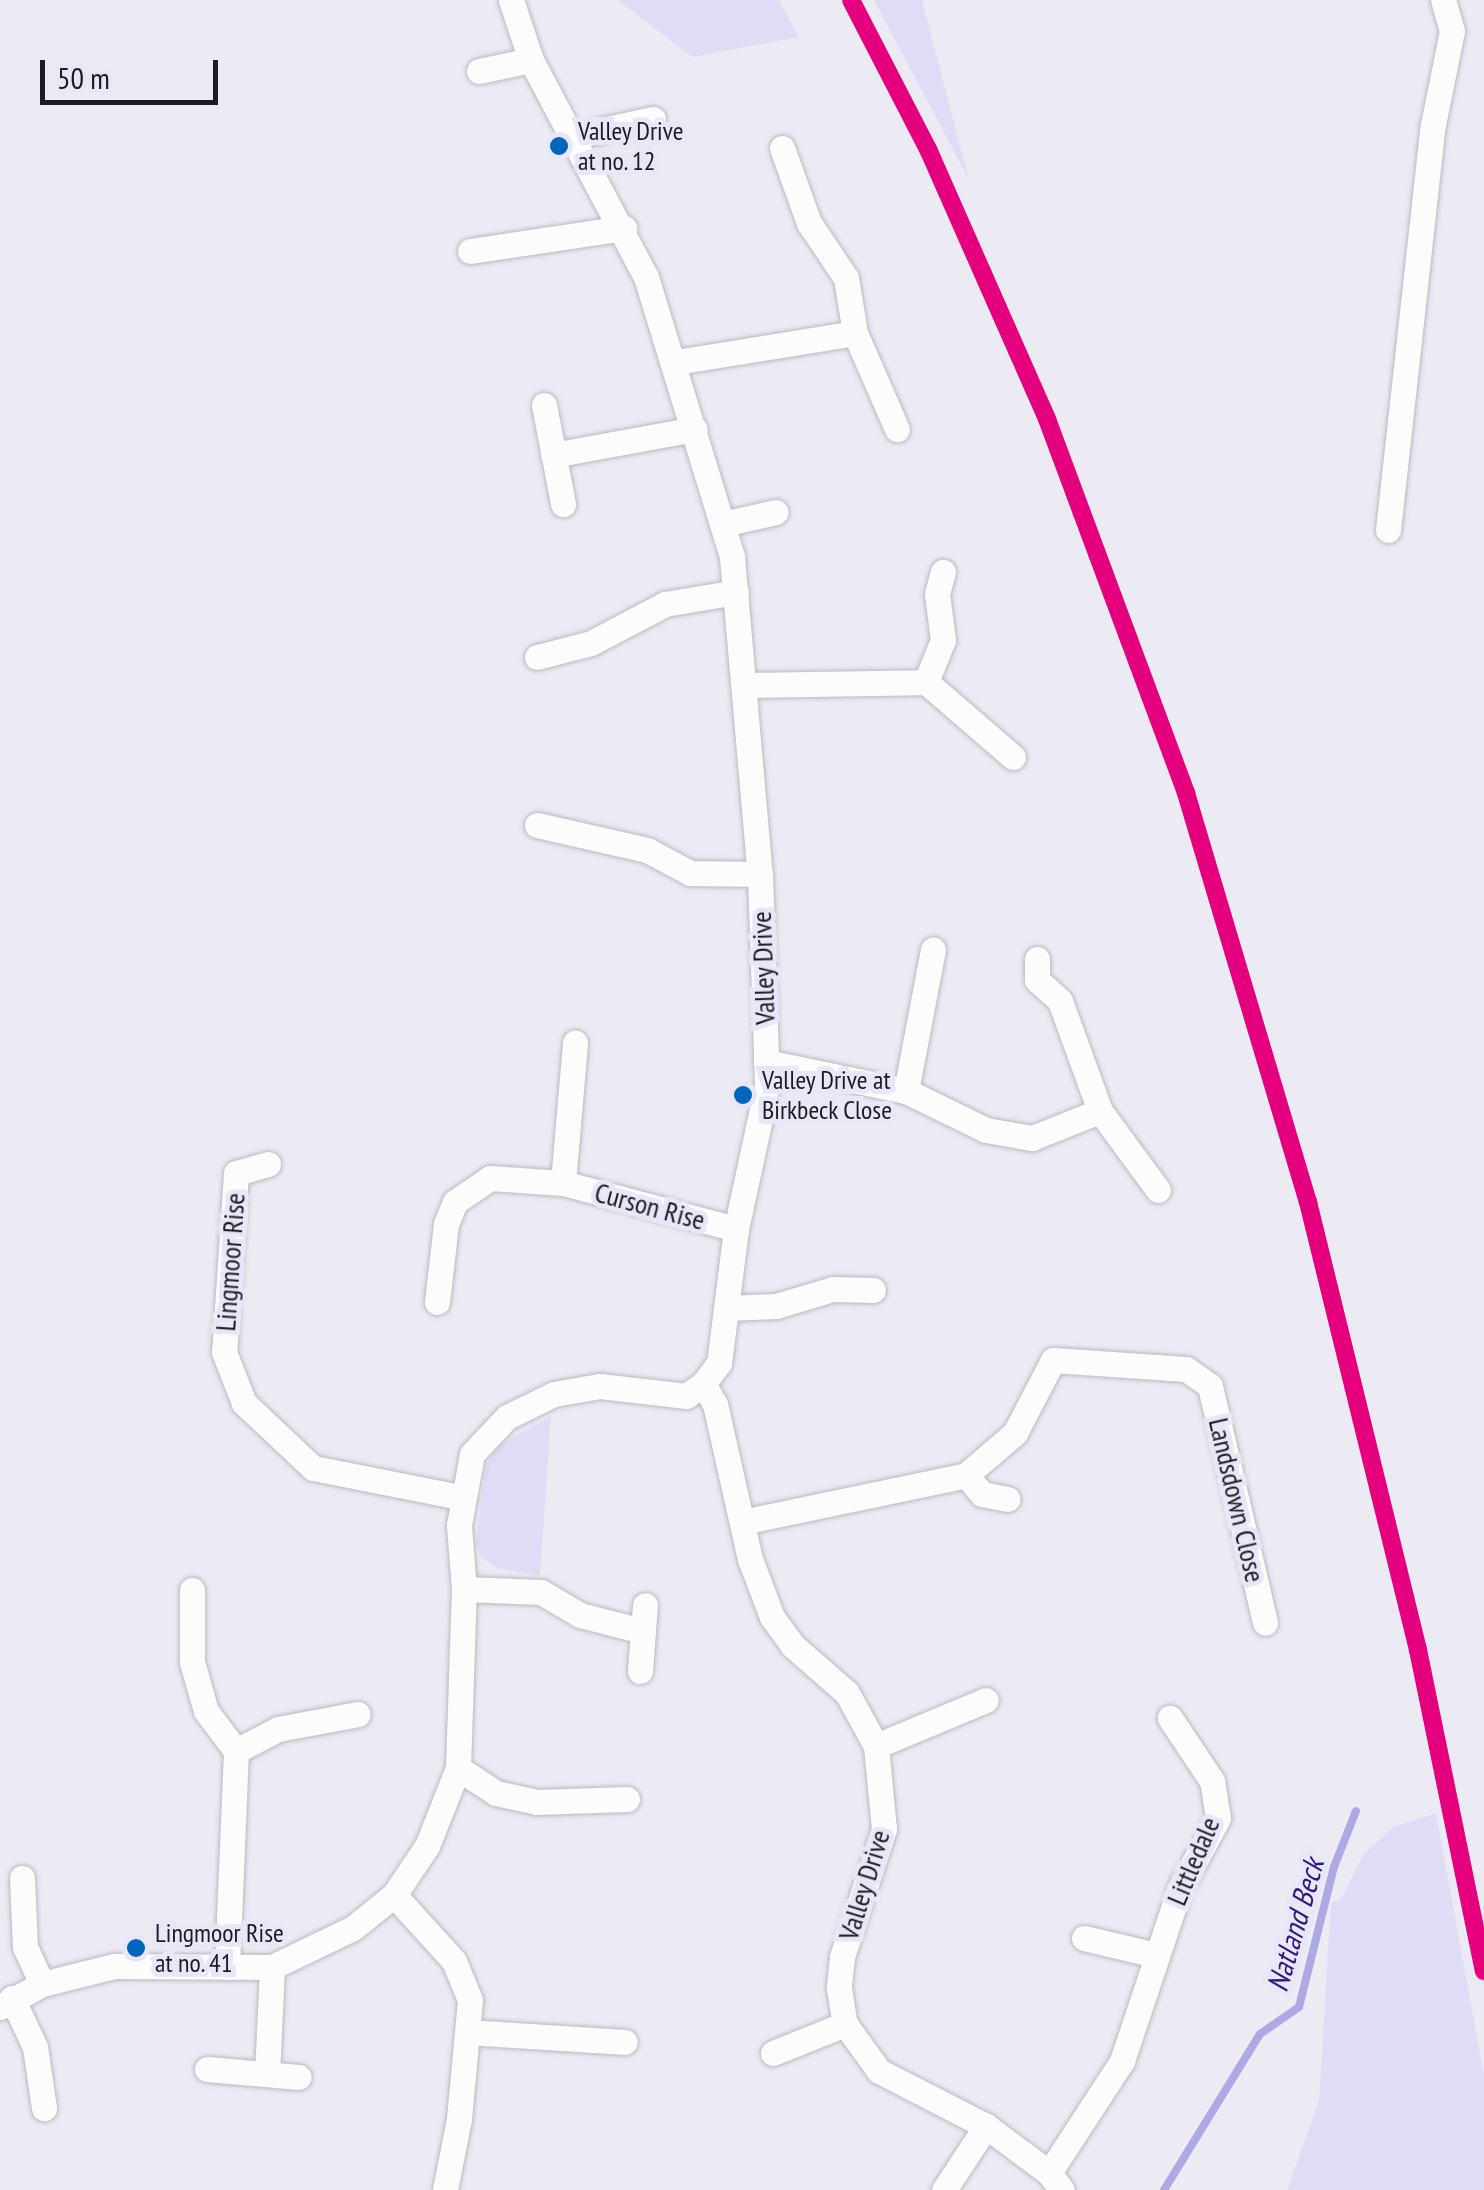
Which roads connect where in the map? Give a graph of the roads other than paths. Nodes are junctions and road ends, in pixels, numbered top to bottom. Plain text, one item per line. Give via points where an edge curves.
1 (511, 0) edge
2 (1443, 0) edge
3 (531, 60) junction
4 (479, 71) dead end
5 (653, 119) dead end
6 (570, 137) junction
7 (782, 148) dead end
8 (624, 228) junction
9 (470, 250) dead end
10 (854, 333) junction
11 (676, 362) junction
12 (544, 405) dead end
13 (695, 428) junction
14 (897, 430) dead end
15 (553, 455) junction
16 (563, 504) dead end
17 (776, 512) dead end
18 (723, 524) junction
19 (1388, 530) dead end
20 (943, 572) dead end
21 (736, 592) junction
22 (537, 657) dead end
23 (926, 682) junction
24 (744, 685) junction
25 (1013, 757) dead end
26 (537, 826) dead end
27 (760, 874) junction
28 (934, 950) dead end
29 (1038, 959) dead end
30 (574, 1043) dead end
31 (766, 1062) junction
32 (906, 1091) junction
33 (1100, 1110) junction
34 (268, 1164) dead end
35 (563, 1184) junction
36 (1158, 1190) dead end
37 (736, 1229) junction
38 (873, 1290) dead end
39 (437, 1302) dead end
40 (727, 1308) junction
41 (704, 1384) junction
42 (966, 1475) junction
43 (460, 1498) junction
44 (1008, 1499) dead end
45 (742, 1522) junction
46 (464, 1589) junction
47 (192, 1590) dead end
48 (1265, 1623) dead end
49 (640, 1671) dead end
50 (986, 1700) dead end
51 (358, 1714) dead end
52 (1170, 1718) dead end
53 (876, 1746) junction
54 (236, 1751) junction
55 (458, 1768) junction
56 (628, 1799) dead end
57 (22, 1878) dead end
58 (394, 1895) junction
59 (1084, 1938) dead end
60 (1156, 1955) junction
61 (228, 1967) junction
62 (272, 1967) junction
63 (42, 1984) junction
64 (6, 2002) edge
65 (845, 2024) junction
66 (467, 2032) junction
67 (625, 2042) dead end
68 (772, 2053) dead end
69 (208, 2069) dead end
70 (267, 2074) junction
71 (299, 2077) dead end
72 (44, 2108) dead end
73 (986, 2126) junction
74 (1056, 2182) edge
75 (445, 2190) edge
76 (944, 2190) edge

1 - 3 street, Valley Drive
2 - 19 street via 1452,31 1432,125
3 - 4 street
3 - 6 street, Valley Drive
5 - 6 street
6 - 8 street, Valley Drive
7 - 10 street via 801,206 846,278
8 - 9 street
8 - 11 street, Valley Drive
10 - 11 street
10 - 14 street
11 - 13 street, Valley Drive
12 - 15 street
13 - 15 street
13 - 18 street, Valley Drive
15 - 16 street
17 - 18 street
18 - 21 street, Valley Drive
20 - 23 street via 937,594 943,640
21 - 22 street via 664,604 590,643
21 - 24 street, Valley Drive
23 - 24 street
23 - 25 street
24 - 27 street, Valley Drive
26 - 27 street via 648,850 690,874
27 - 31 street, Valley Drive
28 - 32 street
29 - 33 street via 1037,980 1060,1001
30 - 35 street, Curson Rise
31 - 32 street
31 - 37 street, Valley Drive via 767,1086
32 - 33 street via 986,1130 1032,1138
33 - 36 street
34 - 43 street, Lingmoor Rise via 236,1173 224,1352 244,1404 314,1468
35 - 37 street, Curson Rise
35 - 39 street, Curson Rise via 490,1178 455,1202
37 - 40 street, Valley Drive
38 - 40 street via 833,1288 776,1306
40 - 41 street, Valley Drive via 719,1363
41 - 43 street via 686,1396 600,1386 529,1404 481,1441
41 - 45 street, Valley Drive via 715,1404
42 - 44 street via 982,1494
42 - 45 street, Landsdown Close
42 - 48 street, Landsdown Close via 1014,1433 1053,1360 1186,1370 1210,1386
43 - 46 street
45 - 53 street, Valley Drive via 772,1617 847,1693
46 - 49 street via 541,1592 580,1615 644,1618
46 - 55 street
47 - 54 street via 192,1662 206,1711
50 - 53 street
51 - 54 street via 278,1728
52 - 60 street, Littledale via 1212,1780 1218,1818 1180,1888
53 - 65 street, Valley Drive via 884,1829 842,1957 838,1988
54 - 61 street
55 - 56 street via 496,1793 537,1802
55 - 58 street via 427,1846
57 - 63 street via 25,1947
58 - 62 street via 352,1928
58 - 66 street via 454,1961 470,2000
59 - 60 street
60 - 74 street, Littledale via 1122,2061
61 - 62 street
61 - 63 street via 114,1966
62 - 70 street
63 - 64 street
64 - 72 street via 35,2047
65 - 68 street
65 - 73 street, Valley Drive via 879,2071
66 - 67 street
66 - 75 street
69 - 70 street
70 - 71 street
73 - 74 street, Valley Drive
73 - 76 street

